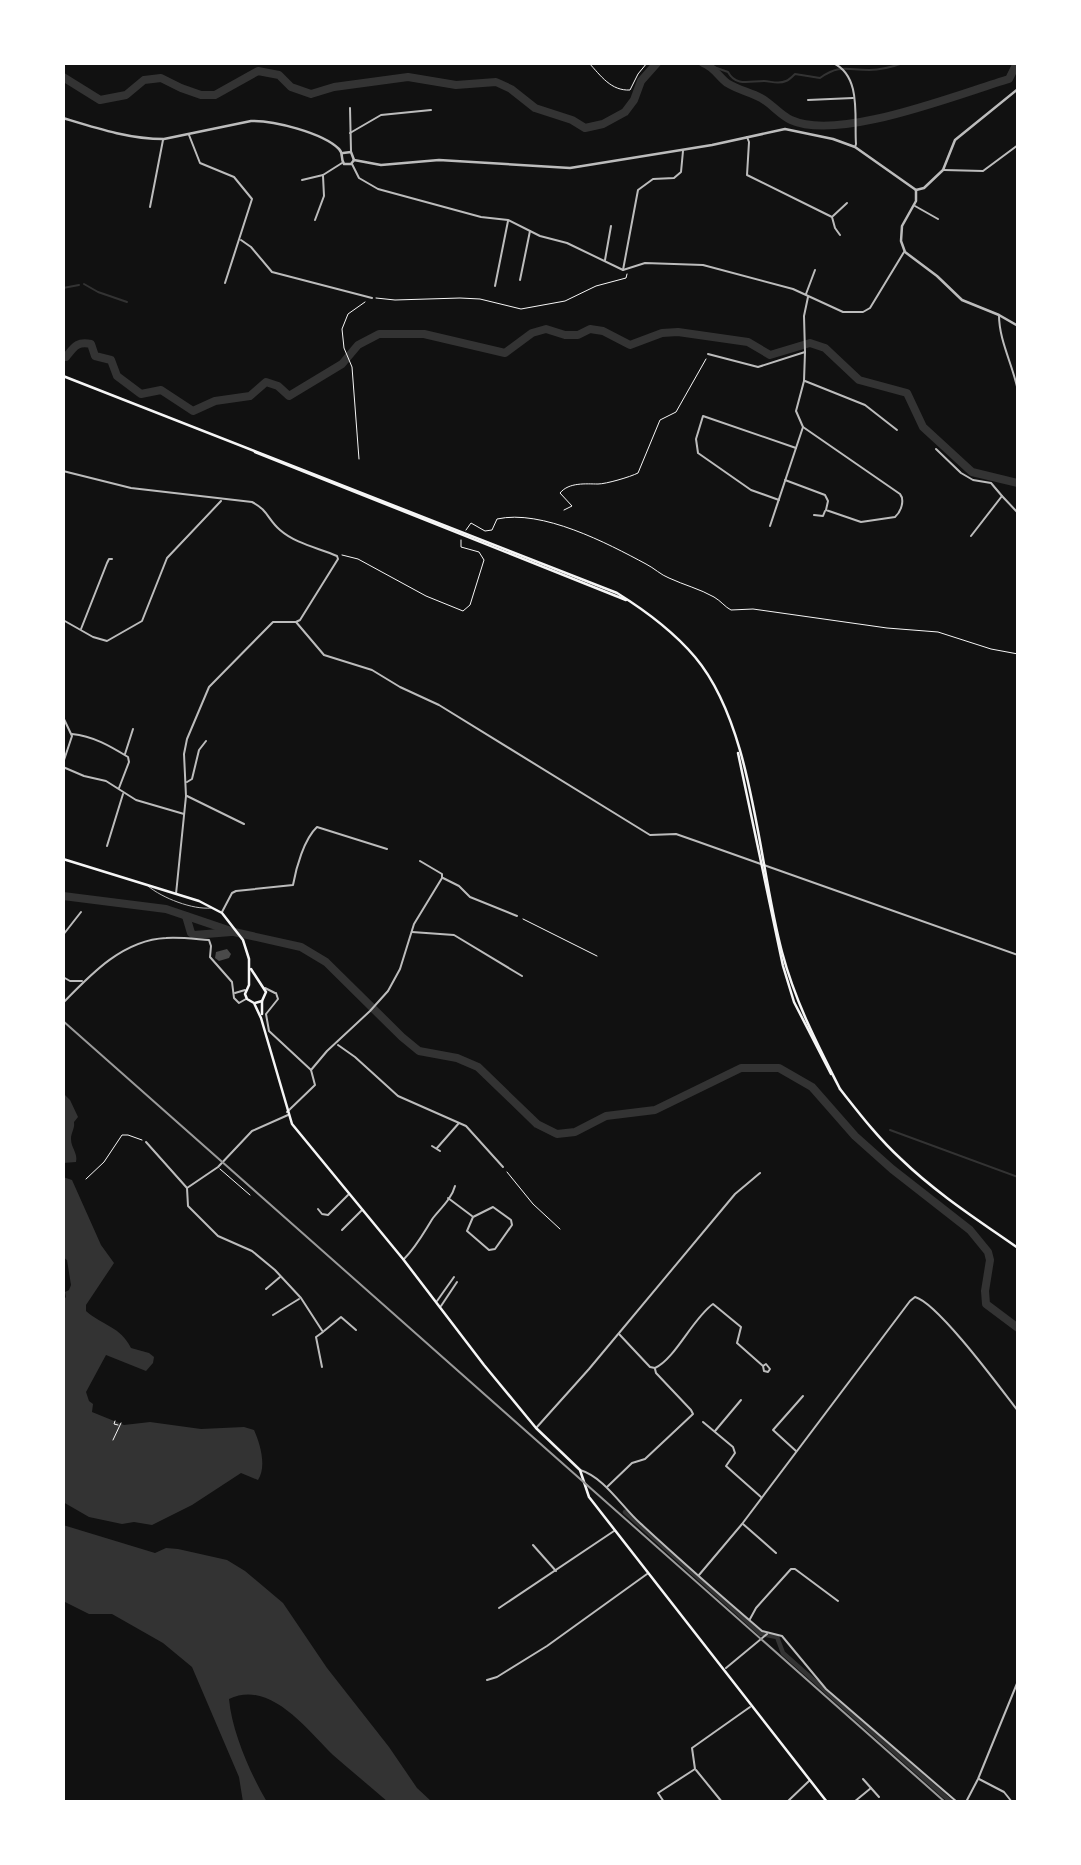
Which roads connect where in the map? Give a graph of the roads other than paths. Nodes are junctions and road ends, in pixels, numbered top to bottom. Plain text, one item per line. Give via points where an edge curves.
1 (834, 63) edge
2 (1018, 89) edge
3 (854, 98) junction
4 (808, 100) dead end
5 (350, 108) dead end
6 (430, 110) dead end
7 (63, 118) edge
8 (350, 133) junction
9 (188, 134) junction
10 (747, 136) junction
11 (164, 139) junction
12 (1018, 145) edge
13 (855, 147) junction
14 (683, 150) junction
15 (351, 152) junction
16 (342, 154) junction
17 (353, 162) junction
18 (343, 163) junction
19 (943, 170) junction
20 (323, 175) junction
21 (302, 180) dead end
22 (916, 190) junction
23 (847, 203) dead end
24 (914, 205) junction
25 (150, 207) dead end
26 (832, 217) junction
27 (316, 219) dead end
28 (938, 219) dead end
29 (508, 220) junction
30 (611, 226) dead end
31 (530, 230) junction
32 (839, 235) dead end
33 (241, 236) junction
34 (905, 251) junction
35 (604, 261) junction
36 (624, 270) junction
37 (815, 270) dead end
38 (520, 280) dead end
39 (225, 283) dead end
40 (495, 286) dead end
41 (807, 296) junction
42 (372, 298) road end
43 (999, 315) junction
44 (1018, 326) edge
45 (805, 351) junction
46 (708, 354) road end
47 (63, 376) edge
48 (804, 381) junction
49 (1018, 391) edge
50 (803, 427) junction
51 (897, 430) dead end
52 (796, 447) junction
53 (936, 449) dead end
54 (63, 471) edge
55 (785, 480) junction
56 (1002, 496) junction
57 (222, 500) junction
58 (779, 500) junction
59 (826, 510) junction
60 (1018, 513) edge
61 (814, 515) dead end
62 (770, 526) dead end
63 (971, 536) dead end
64 (113, 559) dead end
65 (63, 620) edge
66 (296, 622) junction
67 (81, 629) junction
68 (63, 717) edge
69 (133, 729) dead end
70 (72, 734) junction
71 (206, 741) dead end
72 (125, 755) junction
73 (63, 765) edge
74 (186, 782) junction
75 (118, 789) junction
76 (123, 792) junction
77 (186, 796) junction
78 (184, 814) junction
79 (244, 824) dead end
80 (107, 846) dead end
81 (387, 849) dead end
82 (63, 859) edge
83 (420, 861) dead end
84 (442, 878) junction
85 (146, 885) junction
86 (176, 894) junction
87 (214, 908) junction
88 (81, 912) dead end
89 (222, 913) junction
90 (517, 916) road end
91 (411, 932) junction
92 (63, 935) edge
93 (1018, 955) edge
94 (251, 969) junction
95 (523, 976) dead end
96 (63, 977) edge
97 (85, 981) junction
98 (259, 983) junction
99 (249, 985) junction
100 (265, 988) junction
101 (245, 990) junction
102 (276, 993) junction
103 (234, 994) junction
104 (266, 995) junction
105 (247, 999) junction
106 (262, 1001) junction
107 (63, 1003) edge
108 (254, 1003) junction
109 (261, 1018) junction
110 (337, 1044) junction
111 (311, 1070) junction
112 (288, 1113) junction
113 (459, 1122) junction
114 (146, 1142) road end
115 (432, 1146) dead end
116 (437, 1148) junction
117 (440, 1151) dead end
118 (503, 1167) road end
119 (760, 1173) dead end
120 (455, 1186) dead end
121 (187, 1188) junction
122 (349, 1195) junction
123 (449, 1198) junction
124 (318, 1209) dead end
125 (362, 1210) junction
126 (473, 1217) junction
127 (342, 1230) dead end
128 (1018, 1248) edge
129 (403, 1259) junction
130 (281, 1276) junction
131 (454, 1278) dead end
132 (457, 1282) dead end
133 (266, 1289) dead end
134 (301, 1298) junction
135 (436, 1302) junction
136 (440, 1307) junction
137 (273, 1315) dead end
138 (356, 1330) dead end
139 (323, 1332) junction
140 (618, 1334) junction
141 (763, 1366) dead end
142 (322, 1367) dead end
143 (655, 1368) junction
144 (803, 1396) dead end
145 (741, 1400) dead end
146 (1018, 1411) edge
147 (703, 1422) dead end
148 (536, 1428) junction
149 (715, 1432) junction
150 (796, 1452) junction
151 (580, 1470) junction
152 (606, 1488) junction
153 (761, 1497) junction
154 (742, 1524) junction
155 (614, 1531) junction
156 (533, 1545) dead end
157 (776, 1553) dead end
158 (556, 1571) junction
159 (648, 1574) junction
160 (699, 1575) junction
161 (838, 1601) dead end
162 (499, 1608) dead end
163 (750, 1620) junction
164 (766, 1634) junction
165 (723, 1671) junction
166 (487, 1680) dead end
167 (1018, 1681) edge
168 (751, 1706) junction
169 (695, 1769) junction
170 (863, 1779) dead end
171 (978, 1779) junction
172 (810, 1781) junction
173 (871, 1788) junction
174 (879, 1797) dead end
175 (664, 1802) edge
176 (722, 1802) edge
177 (787, 1802) edge
178 (827, 1802) edge
179 (854, 1802) edge
180 (957, 1802) edge
181 (966, 1802) edge
182 (1012, 1802) edge

1 - 3 street via 846,72
2 - 19 street via 955,140
3 - 4 street
3 - 13 street
5 - 8 street
6 - 8 street via 381,115
7 - 11 street via 138,138
8 - 15 street
9 - 11 street
9 - 16 street via 262,121 309,133
9 - 33 street via 200,163 234,177 252,199
10 - 13 street via 785,129
10 - 14 street
10 - 26 street via 747,176
11 - 25 street
12 - 19 street via 983,172
13 - 22 street
14 - 17 street via 554,168 439,160 381,166
14 - 36 street via 681,172 674,178 653,179 638,190
15 - 16 street
15 - 17 street
16 - 18 street
17 - 18 street
17 - 29 street via 359,178 378,189
18 - 20 street
19 - 22 street
20 - 21 street
20 - 27 street via 324,196
22 - 24 street
23 - 26 street
24 - 28 street
24 - 34 street via 902,226
26 - 32 street
29 - 31 street
29 - 40 street
30 - 35 street
31 - 35 street
31 - 38 street
33 - 39 street
33 - 42 street via 271,272
34 - 41 street via 876,301 863,312 843,312
34 - 43 street via 962,300
35 - 36 street
36 - 41 street via 645,262 703,265
37 - 41 street
41 - 45 street
43 - 44 street
43 - 49 street via 1000,334
45 - 46 street via 758,367
45 - 48 street
47 - 128 main road via 636,605 677,638 711,680 726,710 745,771 781,949 795,995 841,1089 902,1160
48 - 50 street via 796,411
48 - 51 street via 865,405
50 - 52 street
50 - 59 street via 903,497 895,517 861,522
52 - 55 street
52 - 58 street via 703,416 696,439 698,453 751,490
53 - 56 street via 961,473 991,483
54 - 57 street via 131,488
55 - 58 street
55 - 59 street via 825,495
56 - 60 street
56 - 63 street
57 - 66 street via 252,502 262,507 279,530 337,555 316,597
57 - 67 street via 167,558 138,626 107,641
58 - 62 street
59 - 61 street via 824,516
64 - 67 street via 107,563
65 - 67 street
66 - 74 street via 269,625 209,687 187,740
66 - 93 street via 324,655 372,670 439,705 650,835 676,834
68 - 70 street
69 - 72 street
70 - 72 street via 103,742
70 - 73 street
71 - 74 street via 192,779
72 - 75 street via 129,762
73 - 75 street
74 - 77 street
75 - 76 street
76 - 78 street
76 - 80 street
77 - 78 street
77 - 79 street
78 - 86 street
81 - 89 street via 317,827 293,885 236,891
82 - 85 main road
83 - 84 street
84 - 90 street via 470,897
84 - 91 street
85 - 86 main road
85 - 87 lane via 182,904
86 - 87 main road
87 - 89 main road
88 - 92 street
89 - 94 main road via 243,940
91 - 95 street via 454,935
91 - 110 street via 400,969 377,1004
94 - 98 main road
94 - 99 main road
96 - 97 street
97 - 103 street via 128,948 151,940 209,940 210,957 232,982
97 - 107 street
98 - 99 main road
98 - 100 main road
99 - 101 main road
100 - 102 street
100 - 104 main road
101 - 103 street
101 - 105 main road
102 - 104 street
102 - 111 street via 278,999 266,1014 269,1031
103 - 105 street via 239,1003
104 - 106 main road
105 - 108 main road
106 - 108 main road
106 - 109 main road
108 - 109 main road
109 - 112 main road
110 - 111 street
110 - 113 street via 398,1096
111 - 112 street via 315,1085
112 - 121 street via 252,1130 218,1167
112 - 122 main road
113 - 116 street
113 - 118 street
114 - 121 street
115 - 116 street
116 - 117 street
119 - 140 street via 735,1194
120 - 123 street
121 - 130 street via 188,1206 218,1236 252,1251
122 - 124 street via 328,1215
122 - 125 main road
123 - 126 street
123 - 129 street
125 - 127 street
125 - 129 main road
126 - 126 street via 467,1231 489,1250 495,1249 512,1225 493,1207
129 - 135 main road
130 - 133 street
130 - 134 street
131 - 135 street
132 - 136 street
134 - 137 street
134 - 139 street
135 - 136 main road
136 - 148 main road
138 - 139 street via 341,1317
139 - 142 street via 316,1337
140 - 143 street
140 - 148 street
141 - 143 street via 737,1343 741,1326 713,1304
143 - 152 street via 692,1414
144 - 150 street via 773,1430
145 - 149 street
146 - 150 street via 969,1349 915,1297
147 - 149 street
148 - 151 main road
149 - 153 street via 733,1447 726,1466
150 - 153 street
151 - 152 street
151 - 155 main road via 589,1497
152 - 160 street
153 - 154 street
154 - 157 street
154 - 160 street
155 - 158 street
155 - 159 main road
156 - 158 street
158 - 162 street
159 - 165 main road
159 - 166 street via 547,1646
160 - 163 street
161 - 163 street via 791,1569
163 - 164 street
164 - 165 street
164 - 180 street via 782,1636 826,1689
165 - 168 main road
167 - 171 street
168 - 169 street via 692,1748
168 - 172 main road
169 - 175 street via 658,1793
169 - 176 street
170 - 173 street
171 - 181 street
171 - 182 street via 1004,1792
172 - 177 street
172 - 178 main road
173 - 174 street
173 - 179 street

